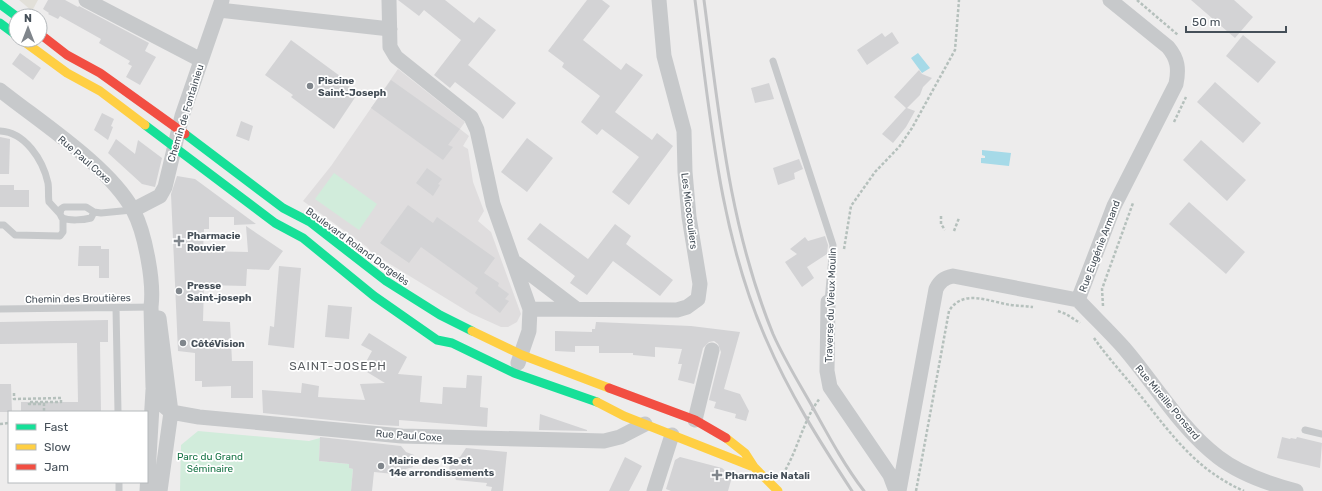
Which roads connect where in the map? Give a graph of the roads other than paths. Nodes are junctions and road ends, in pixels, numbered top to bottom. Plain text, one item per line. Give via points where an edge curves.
1 (86, 0) edge
2 (389, 0) edge
3 (659, 0) edge
4 (1110, 0) edge
5 (221, 5) edge
6 (390, 29) junction
7 (48, 40) edge
8 (33, 48) edge
9 (201, 60) junction
10 (773, 61) dead end
11 (0, 90) edge
12 (178, 129) junction
13 (0, 131) edge
14 (174, 147) junction
15 (133, 210) junction
16 (94, 212) junction
17 (61, 216) junction
18 (0, 225) edge
19 (516, 263) junction
20 (1078, 300) junction
21 (828, 302) joint
22 (153, 303) junction
23 (116, 308) junction
24 (575, 308) junction
25 (0, 309) edge
26 (530, 309) junction
27 (712, 350) dead end
28 (522, 355) junction
29 (514, 373) junction
30 (154, 387) junction
31 (118, 411) edge
32 (171, 412) junction
33 (695, 420) junction
34 (645, 424) junction
35 (1305, 430) dead end
36 (1322, 434) edge
37 (672, 435) junction
38 (754, 467) junction
39 (148, 476) edge
40 (772, 490) edge
41 (160, 491) edge
42 (654, 491) edge
43 (898, 491) edge
44 (1296, 491) edge

1 - 9 street
2 - 6 street
3 - 24 street, Les Micocouliers via 664,56 684,131 689,217 700,284 698,299 677,310
4 - 20 street, Rue Eugénie Armand via 1168,47 1175,56 1178,71 1176,84 1114,206
5 - 6 street
5 - 9 street, Chemin de Fontainieu
6 - 19 street via 390,47 396,57 471,117 477,130 493,204
7 - 12 main road, Boulevard Roland Dorgelès via 67,55 100,73
8 - 14 main road via 67,73 100,91
9 - 12 street, Chemin de Fontainieu
10 - 21 lane, Traverse du Vieux Moulin via 833,245
11 - 15 street, Rue Paul Coxe via 108,178
12 - 14 street, Chemin de Fontainieu
12 - 28 main road, Boulevard Roland Dorgelès via 283,208 310,222 386,281 440,315
13 - 17 lane via 10,131 22,138 37,156 48,183 48,202
14 - 15 street, Chemin de Fontainieu via 165,187 160,196
14 - 29 main road via 275,223 303,238 374,296 437,340 452,342
15 - 16 lane
15 - 22 street, Rue Paul Coxe via 145,243
16 - 17 lane via 92,218 87,219
16 - 17 lane via 86,207 64,207 61,209
17 - 18 lane via 63,232 60,236 15,235 4,225
19 - 24 street
19 - 26 street
20 - 43 street, Rue Eugénie Armand via 953,276 939,283
20 - 44 street, Rue Mireille Ponsard via 1124,348 1190,431 1219,458 1244,473
21 - 43 street, Traverse du Vieux Moulin via 827,371 830,387 890,475
22 - 23 lane, Chemin des Broutières
22 - 30 street, Rue Paul Coxe
22 - 32 street, Rue Paul Coxe
23 - 25 lane, Chemin des Broutières
23 - 31 lane
24 - 26 street, Les Micocouliers
26 - 28 street via 529,331
27 - 33 street
28 - 29 street
28 - 33 main road, Boulevard Roland Dorgelès
29 - 34 main road via 601,403
30 - 32 street, Rue Paul Coxe via 164,406
30 - 39 street
32 - 34 street, Rue Paul Coxe via 199,417 394,435 462,438 604,441 620,438
32 - 41 street
33 - 38 main road, Boulevard Roland Dorgelès via 716,431 744,453
34 - 37 main road
35 - 36 lane
37 - 38 main road
37 - 42 street
38 - 40 street

